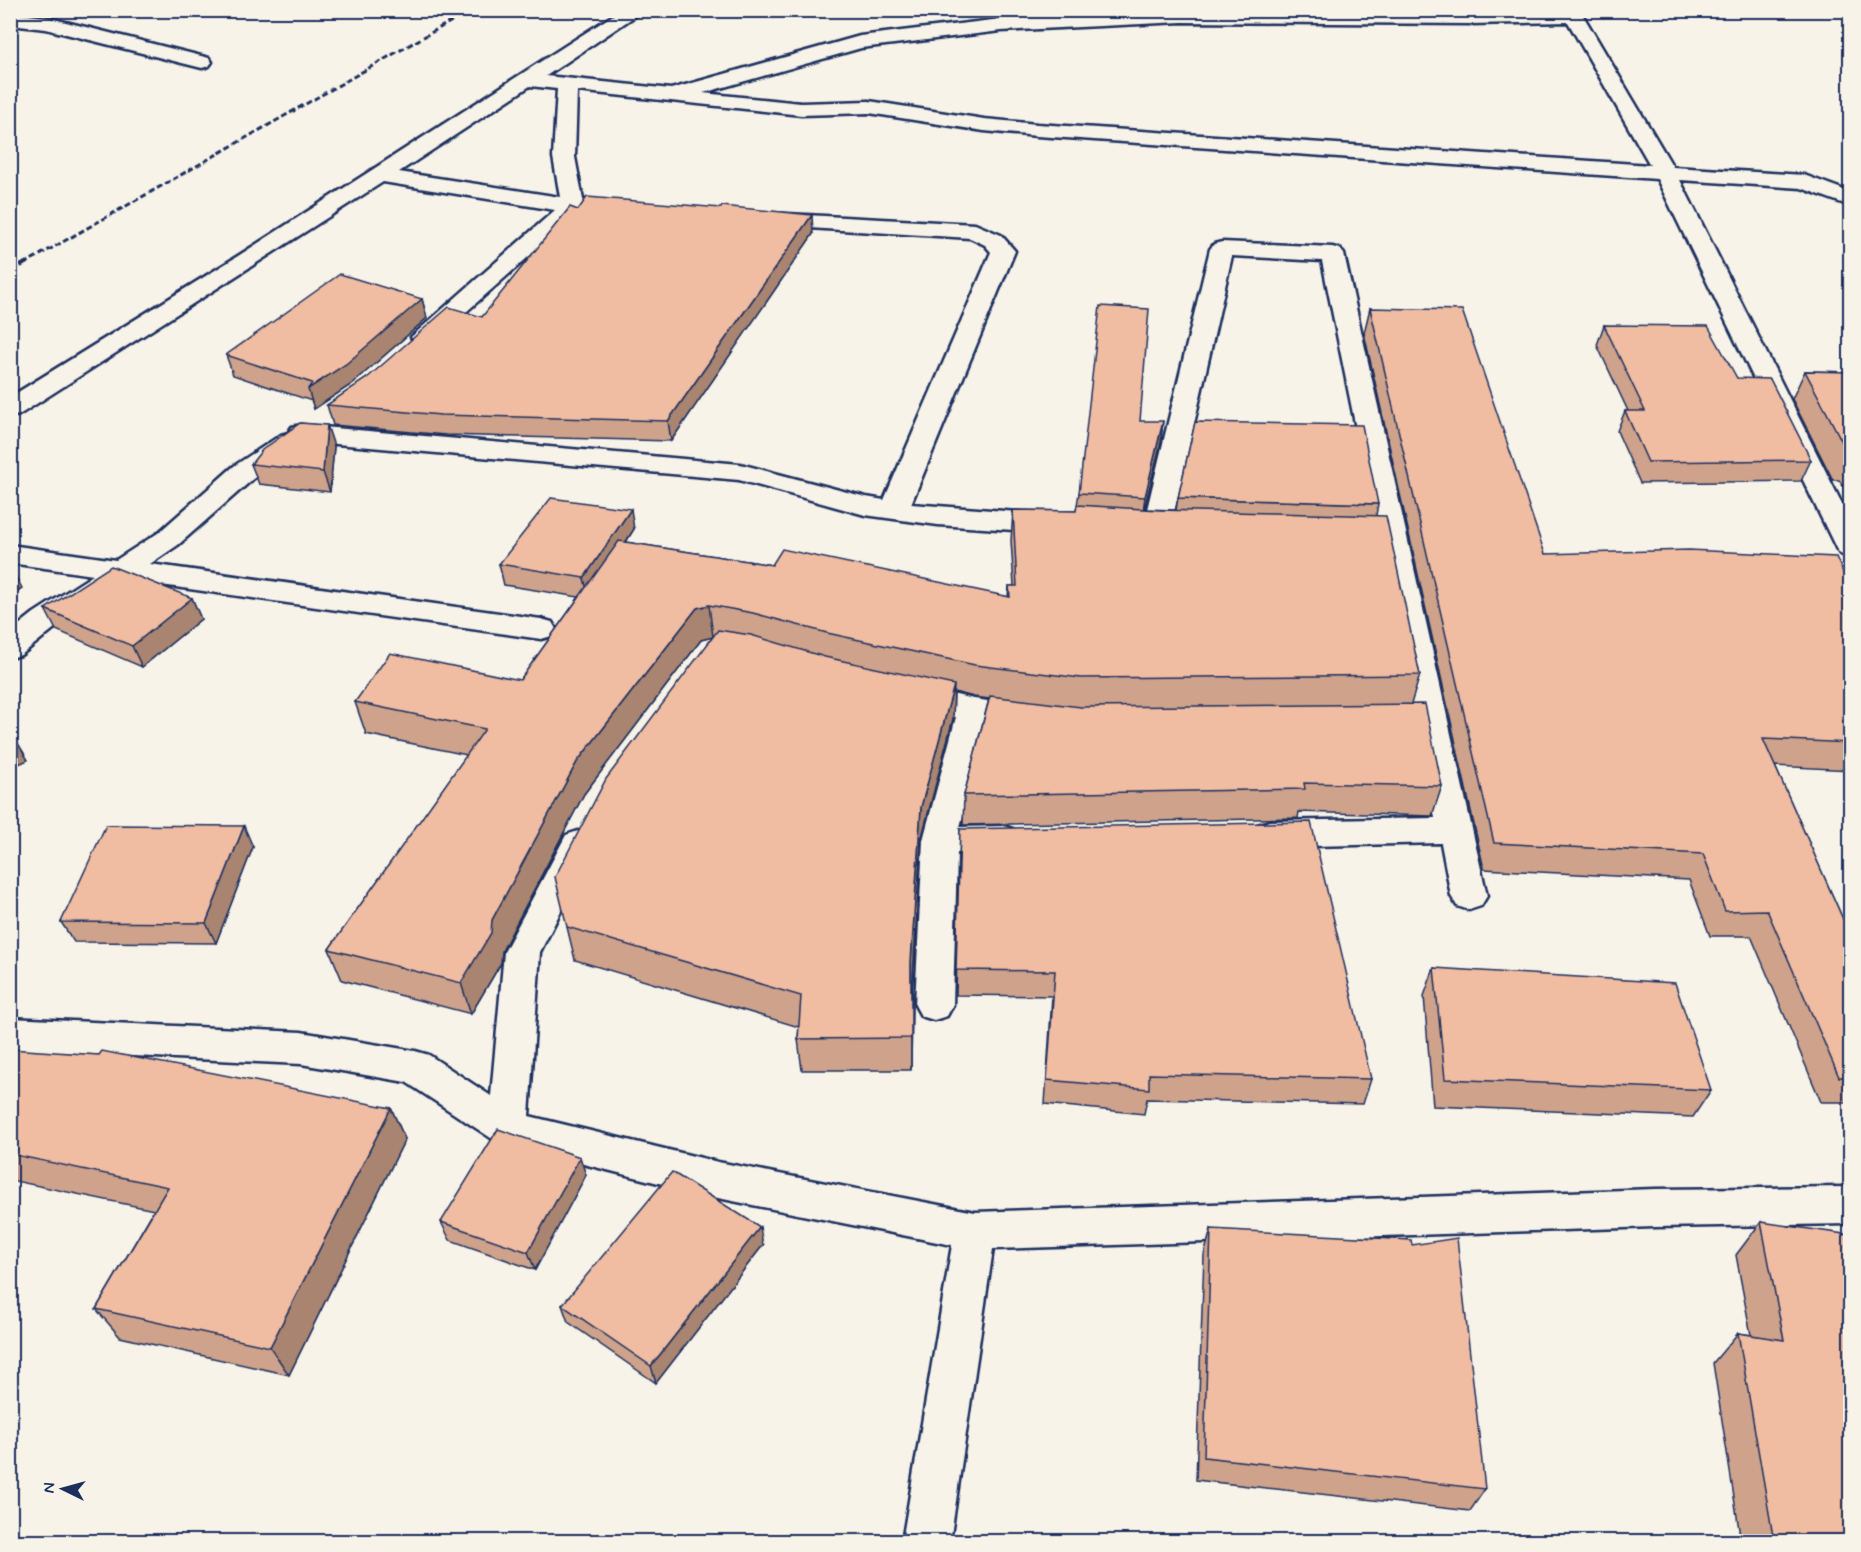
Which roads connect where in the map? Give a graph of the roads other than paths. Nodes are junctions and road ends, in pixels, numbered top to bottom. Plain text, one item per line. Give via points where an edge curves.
1 (635, 10) edge
2 (1441, 14) edge
3 (10, 19) edge
4 (202, 62) dead end
5 (528, 80) junction
6 (567, 84) junction
7 (672, 95) junction
8 (1665, 172) junction
9 (380, 175) junction
10 (1851, 199) edge
11 (573, 206) junction
12 (641, 211) edge
13 (744, 218) edge
14 (406, 352) edge
15 (10, 409) edge
16 (336, 409) edge
17 (301, 433) junction
18 (894, 510) junction
19 (1088, 526) edge
20 (1157, 530) edge
21 (1851, 548) edge
22 (10, 554) edge
23 (122, 570) junction
24 (542, 629) dead end
25 (10, 648) edge
26 (884, 691) edge
27 (974, 710) junction
28 (1055, 720) edge
29 (1396, 720) edge
30 (1432, 720) junction
31 (593, 814) edge
32 (1455, 830) junction
33 (1239, 834) edge
34 (1036, 838) edge
35 (940, 840) junction
36 (1469, 897) dead end
37 (934, 1005) dead end
38 (10, 1034) edge
39 (508, 1128) junction
40 (1851, 1206) edge
41 (975, 1231) junction
42 (926, 1542) edge

1 - 5 street
2 - 7 street via 1182,16 1001,25 860,42
2 - 8 street via 1574,16
3 - 4 street via 46,22
5 - 6 street
5 - 9 street
6 - 7 street
6 - 11 street via 564,157
7 - 8 street via 801,109 869,107 1037,130
8 - 10 street via 1804,182
8 - 21 street
9 - 11 street
9 - 15 street
11 - 12 street
11 - 14 street
13 - 18 street via 975,231 993,240 1003,251
16 - 17 street
17 - 18 street via 740,471 865,506
17 - 23 street via 244,472 168,539
18 - 19 street
20 - 30 street via 1222,249 1332,254 1380,535
22 - 23 street
23 - 24 street
23 - 25 street
26 - 27 street
27 - 28 street
27 - 35 street
29 - 30 street
30 - 32 street
31 - 39 street via 522,952
32 - 33 street
32 - 36 street
34 - 35 street
35 - 37 street
38 - 39 street via 301,1048 415,1067
39 - 41 street via 718,1180
40 - 41 street via 1655,1208
41 - 42 street

